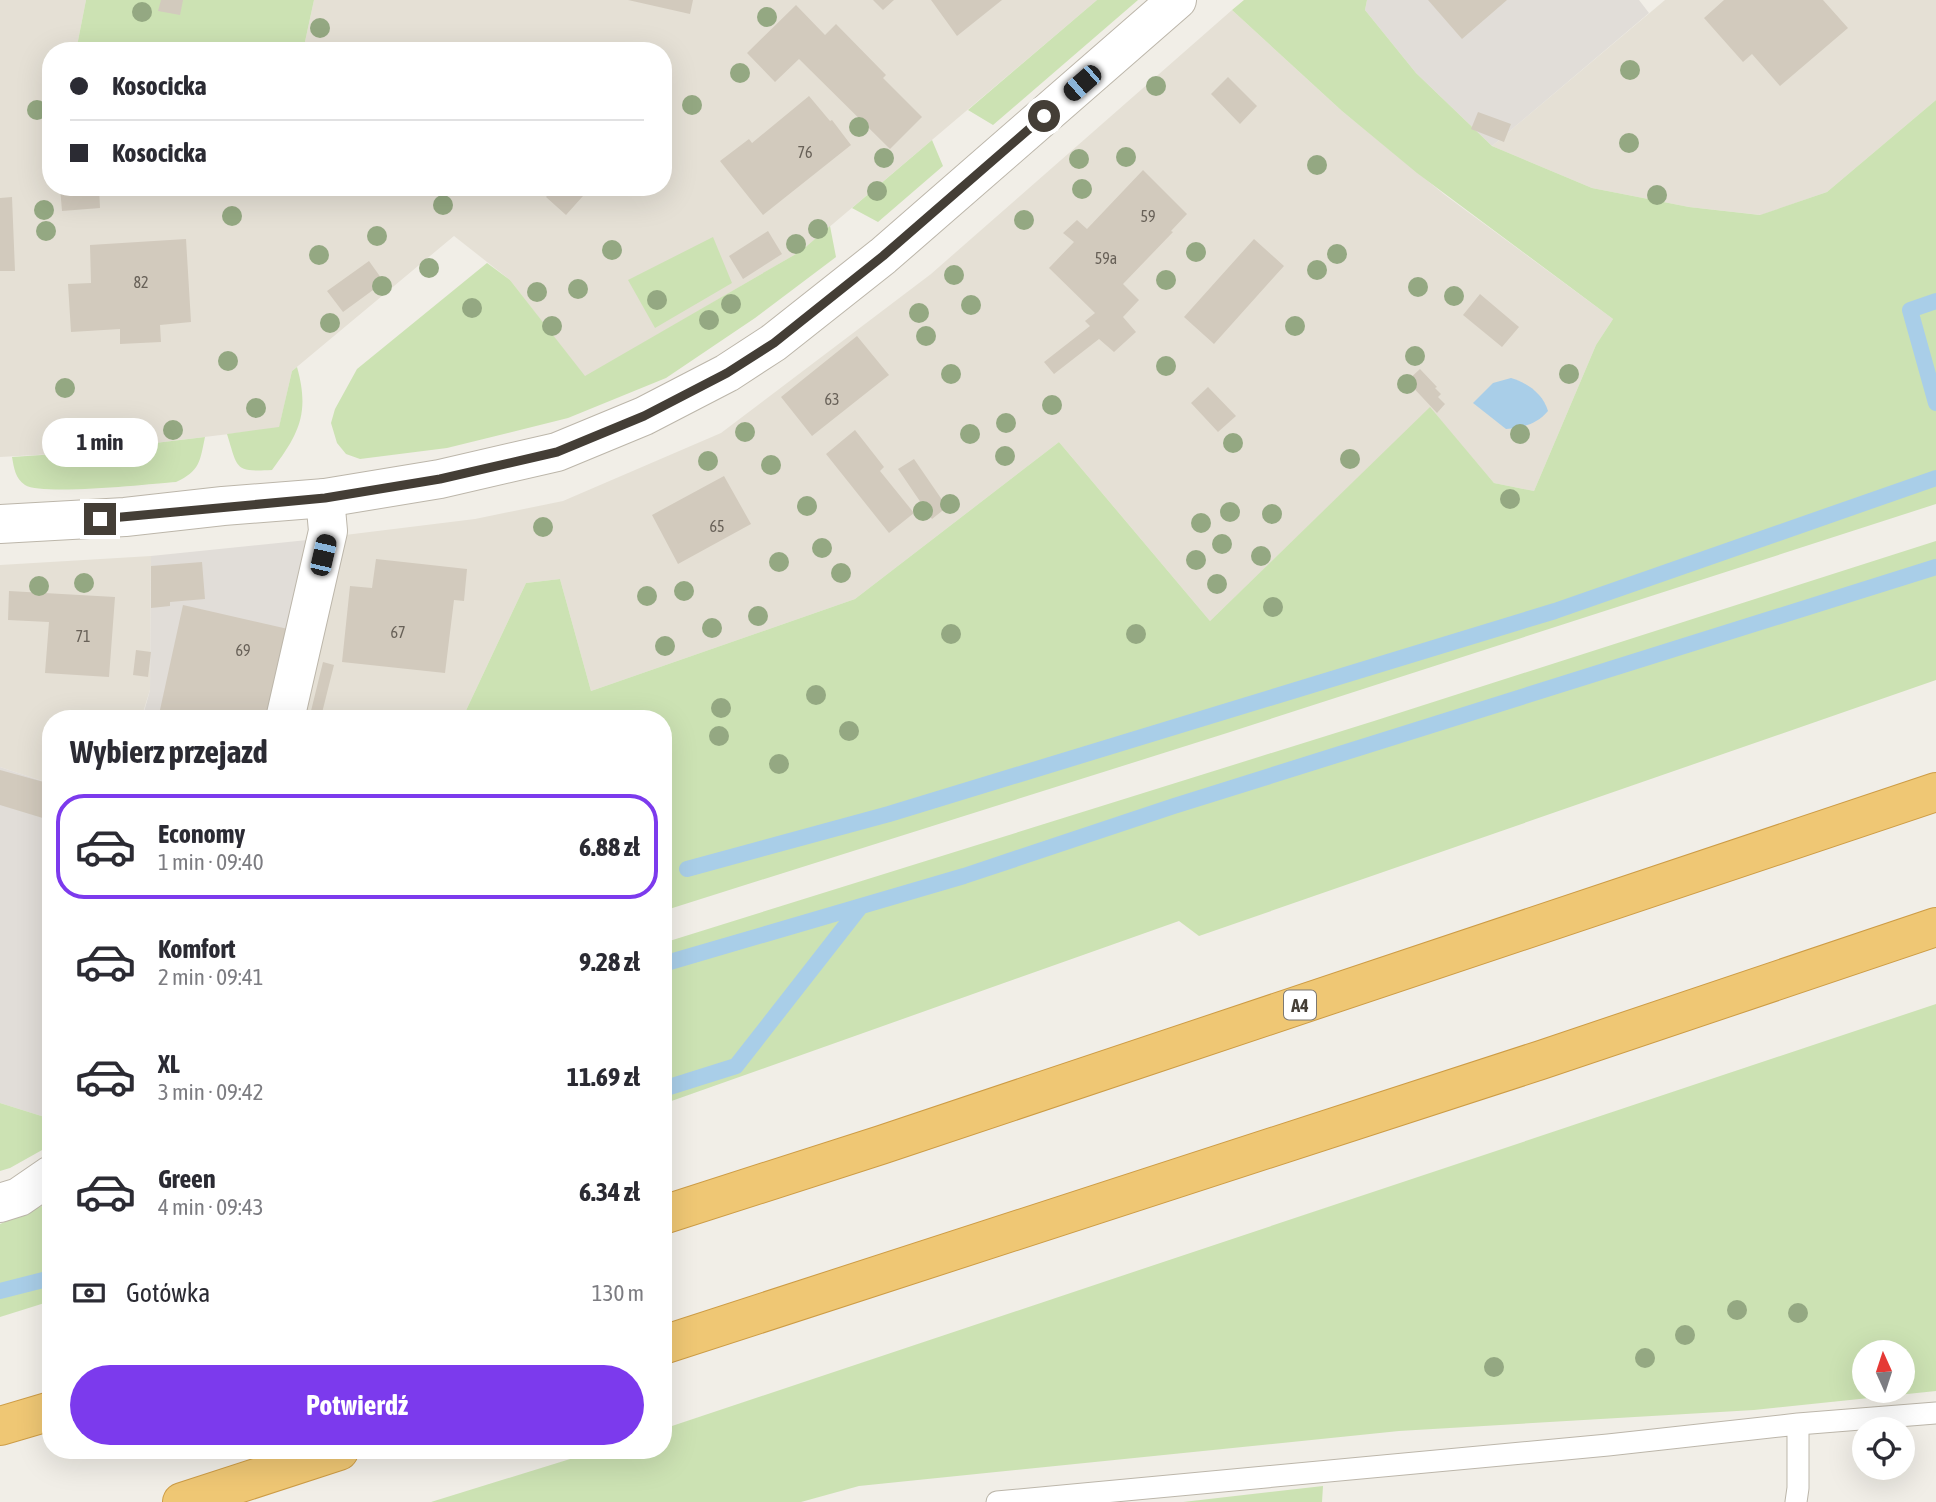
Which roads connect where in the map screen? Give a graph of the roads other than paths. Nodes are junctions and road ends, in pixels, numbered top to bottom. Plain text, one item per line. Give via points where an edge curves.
1 (1177, 0) edge
2 (325, 498) junction
3 (0, 524) edge
4 (287, 710) edge
5 (1936, 792) edge
6 (1936, 927) edge
7 (42, 1181) edge
8 (0, 1203) edge
9 (672, 1212) edge
10 (672, 1342) edge
11 (1936, 1413) edge
12 (42, 1414) edge
13 (1798, 1424) junction
14 (0, 1426) edge
15 (315, 1459) edge
16 (182, 1502) edge
17 (997, 1502) edge
18 (1796, 1502) edge

1 - 2 street via 883,256 774,343 727,373 644,416 557,452 440,479
2 - 3 street
2 - 4 street via 328,531
5 - 9 highway, A4
6 - 10 highway
7 - 8 street
11 - 13 lane
12 - 14 highway
13 - 17 lane
13 - 18 lane
15 - 16 highway

